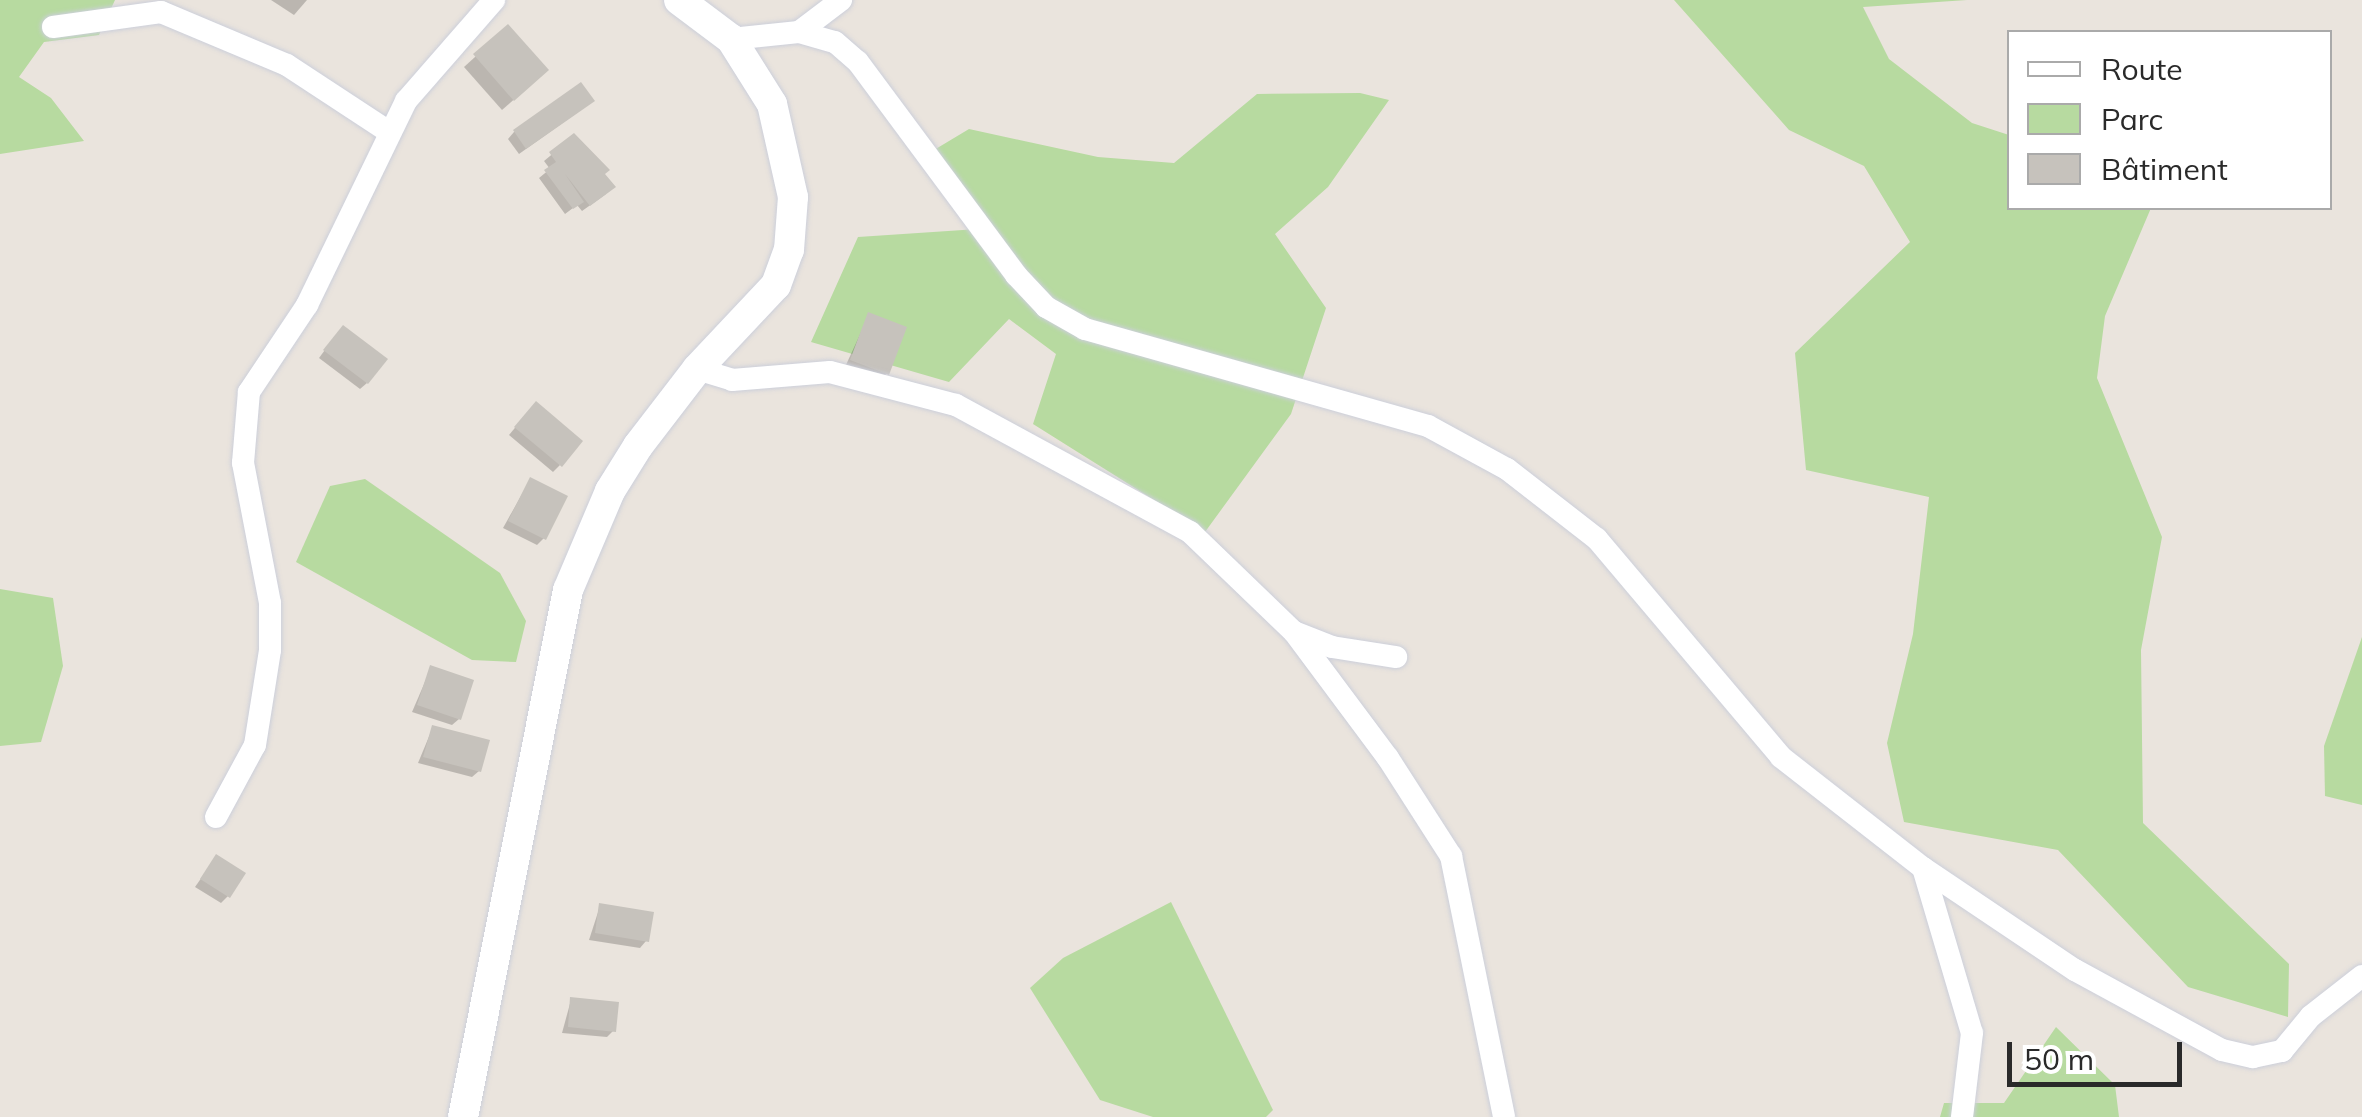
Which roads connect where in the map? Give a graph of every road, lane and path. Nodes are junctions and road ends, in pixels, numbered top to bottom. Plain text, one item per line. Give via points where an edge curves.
1 (494, 0) edge
2 (678, 0) edge
3 (840, 0) edge
4 (53, 27) dead end
5 (799, 32) junction
6 (732, 39) junction
7 (388, 132) junction
8 (697, 369) junction
9 (1294, 632) junction
10 (1396, 657) dead end
11 (216, 817) dead end
12 (1923, 868) junction
13 (2362, 976) edge
14 (462, 1117) edge
15 (1504, 1117) edge
16 (1962, 1117) edge

1 - 7 street via 426,74
2 - 6 main road
3 - 5 street
4 - 7 street via 161,12 287,65
5 - 6 street
5 - 12 street via 835,42 858,62 958,204 1046,307 1085,329 1148,349 1428,426 1552,500 1640,586 1769,746
6 - 8 main road via 772,104 786,143 793,197 789,250 776,285
7 - 11 street via 308,305 249,392 243,463 270,603 270,650 254,744
8 - 9 street via 732,380 830,372 956,405 1190,532
8 - 14 main road via 610,491 568,590
9 - 10 street via 1332,647
9 - 15 street via 1388,758 1450,856
12 - 13 street via 2075,970 2222,1050 2252,1057 2282,1051 2311,1016
12 - 16 street via 1972,1033

